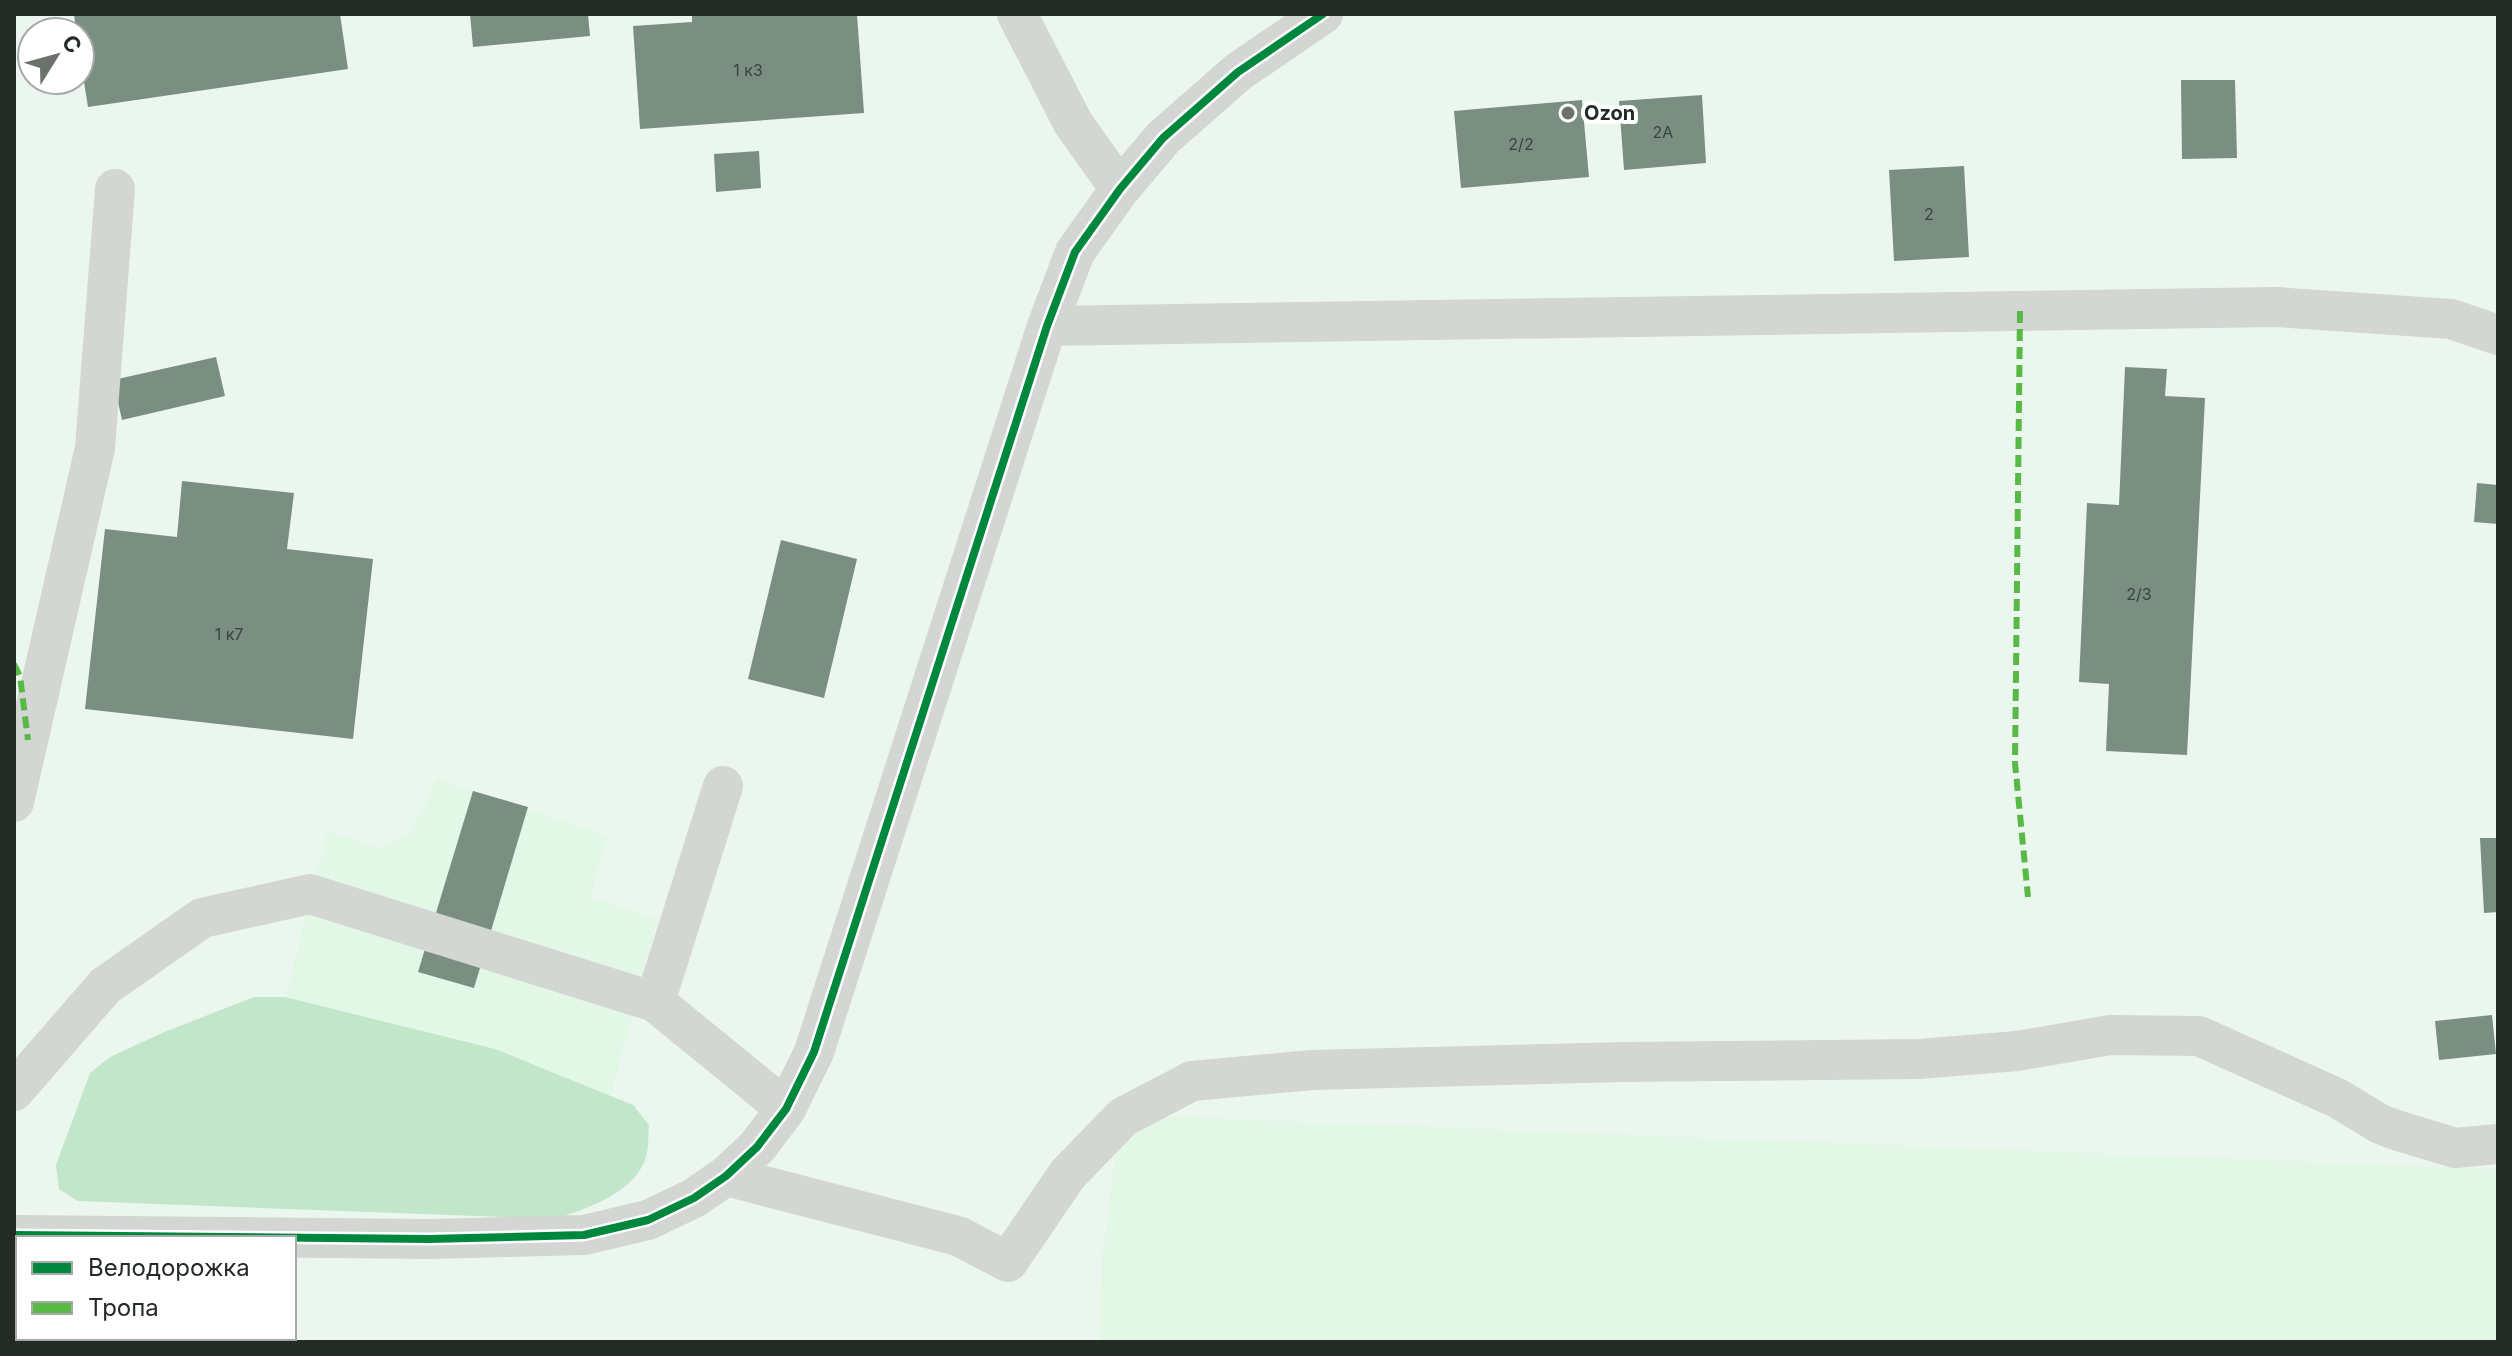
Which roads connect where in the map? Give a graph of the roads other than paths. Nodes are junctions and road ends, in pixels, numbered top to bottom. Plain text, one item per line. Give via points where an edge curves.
1 (1017, 14) edge
2 (1323, 14) edge
3 (115, 189) dead end
4 (1120, 189) junction
5 (1047, 326) junction
6 (2498, 335) edge
7 (723, 786) dead end
8 (14, 802) edge
9 (655, 1002) junction
10 (14, 1091) edge
11 (786, 1109) junction
12 (2498, 1144) edge
13 (726, 1176) junction
14 (14, 1235) edge
15 (118, 1236) edge
16 (296, 1238) edge

1 - 4 street via 1073,123
2 - 4 street via 1238,72 1163,138
3 - 8 street via 95,448
4 - 5 street via 1075,252
5 - 6 street via 2276,307 2451,319
5 - 11 street via 814,1052
7 - 9 street
9 - 10 street via 310,894 202,918 105,986
9 - 11 street
11 - 13 street
12 - 13 street via 2455,1148 2396,1130 2199,1036 2110,1035 2017,1051 1919,1059 1312,1070 1192,1081 1123,1117 1067,1175 1008,1262 958,1236
13 - 16 street via 648,1220 584,1235
14 - 15 street

